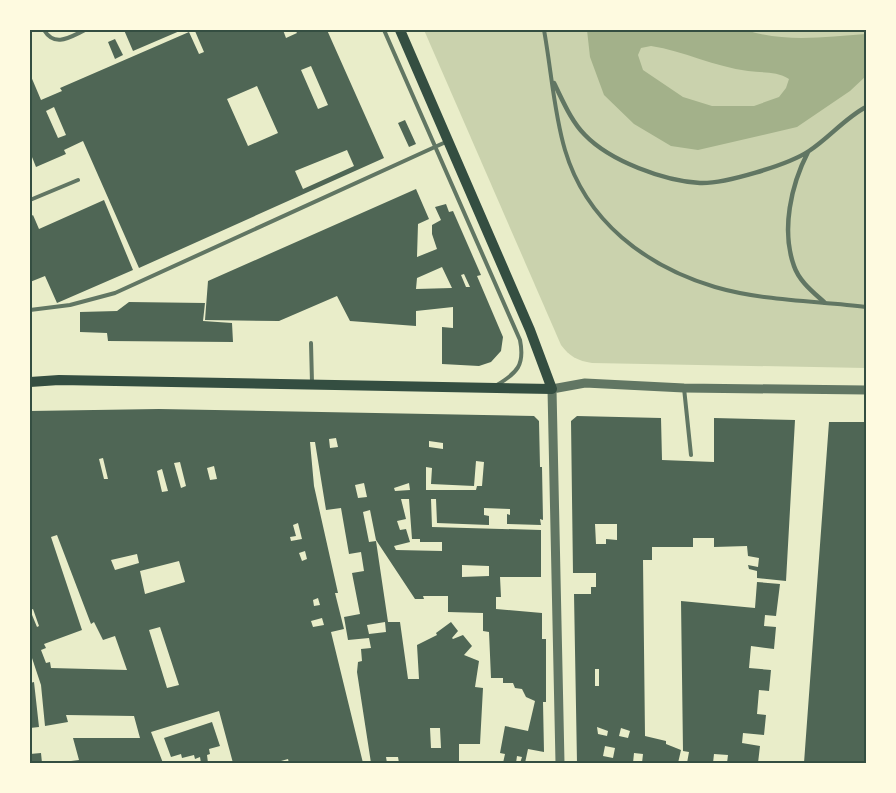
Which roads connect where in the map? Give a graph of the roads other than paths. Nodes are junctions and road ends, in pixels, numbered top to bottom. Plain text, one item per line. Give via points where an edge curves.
1 (44, 30) edge
2 (85, 30) edge
3 (384, 30) edge
4 (400, 30) edge
5 (544, 30) edge
6 (554, 83) junction
7 (866, 107) edge
8 (448, 141) junction
9 (436, 146) junction
10 (808, 151) junction
11 (78, 180) dead end
12 (30, 200) edge
13 (824, 302) junction
14 (866, 308) edge
15 (30, 310) edge
16 (311, 342) dead end
17 (30, 382) edge
18 (312, 385) junction
19 (493, 388) junction
20 (684, 388) junction
21 (552, 389) junction
22 (866, 390) edge
23 (691, 455) dead end
24 (560, 763) edge

1 - 2 lane via 53,40 61,41
3 - 9 lane
4 - 8 main road
5 - 6 lane
6 - 10 street via 585,136 636,167 676,180 701,183 727,179 785,163
6 - 13 lane via 564,150 576,181 589,204 629,244 658,262 716,287
7 - 10 street
8 - 9 lane
8 - 21 main road via 530,330
9 - 15 lane via 115,293 70,305
9 - 19 lane via 520,340 523,355 517,370
10 - 13 street via 792,193 789,240 794,267 806,286
11 - 12 lane
13 - 14 lane
16 - 18 lane
17 - 18 main road
18 - 19 main road
19 - 21 main road
20 - 21 street via 585,383
20 - 22 street
20 - 23 lane
21 - 24 street

